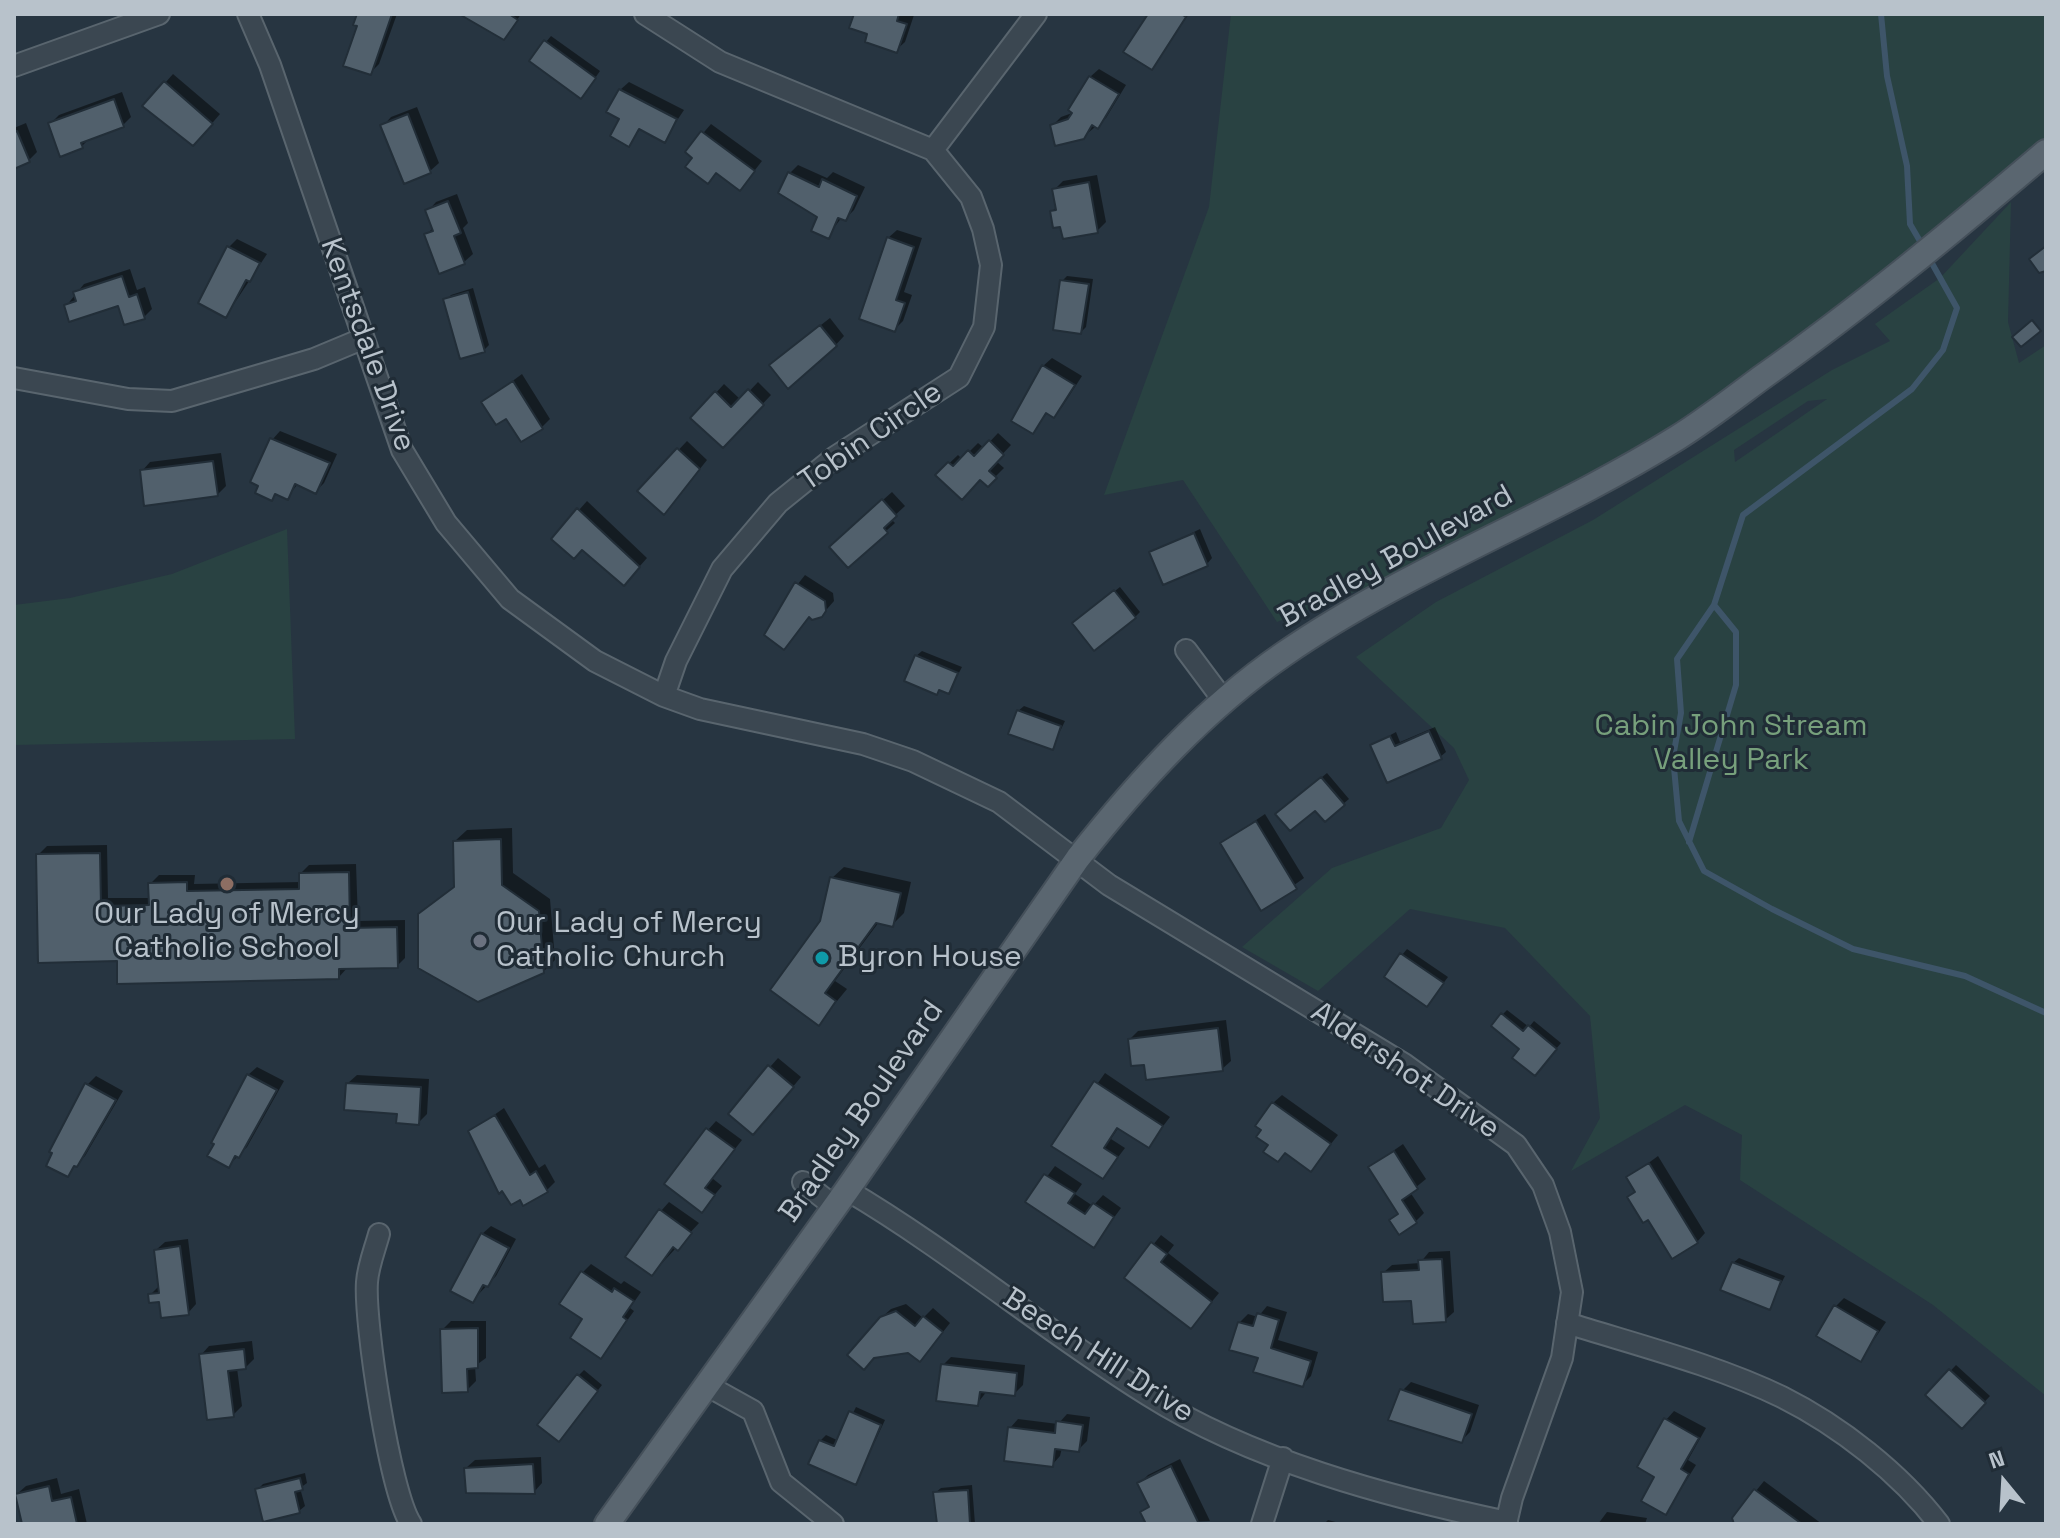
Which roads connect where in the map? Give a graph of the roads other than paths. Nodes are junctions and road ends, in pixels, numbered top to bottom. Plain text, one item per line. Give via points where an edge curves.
1 (159, 14) edge
2 (248, 14) edge
3 (645, 14) edge
4 (1036, 14) edge
5 (14, 66) edge
6 (933, 150) junction
7 (2046, 152) edge
8 (362, 339) junction
9 (14, 378) edge
10 (1186, 650) dead end
11 (664, 696) junction
12 (1224, 701) junction
13 (1078, 858) junction
14 (803, 1182) dead end
15 (841, 1198) junction
16 (379, 1234) dead end
17 (1567, 1323) junction
18 (708, 1386) junction
19 (1283, 1458) junction
20 (609, 1523) edge
21 (1507, 1523) edge
22 (411, 1524) edge
23 (833, 1524) edge
24 (1262, 1524) edge
25 (1939, 1524) edge

1 - 5 street
2 - 8 street, Kentsdale Drive
3 - 6 street, Tobin Circle via 720,62
4 - 6 street
6 - 11 street, Tobin Circle via 971,197 983,229 991,265 984,327 959,377 835,457 778,503 722,569
7 - 12 main road, Bradley Boulevard via 1846,318 1681,436 1600,485 1377,597 1283,654
8 - 9 street via 314,359 172,401 128,399
8 - 11 street, Kentsdale Drive via 402,450 478,565 550,631
10 - 12 street
11 - 13 street, Kentsdale Drive via 913,761 999,802
12 - 13 main road, Bradley Boulevard via 1119,806
13 - 15 main road, Bradley Boulevard
13 - 17 street, Aldershot Drive via 1109,885 1404,1064 1516,1145 1543,1185 1560,1232 1572,1292
14 - 15 street, Beech Hill Drive
15 - 18 main road, Bradley Boulevard
15 - 19 street, Beech Hill Drive via 896,1219 1148,1396
16 - 22 street via 367,1282 372,1343 389,1458
17 - 21 street, Aldershot Drive via 1562,1358
17 - 25 street via 1782,1397 1850,1440 1922,1501
18 - 20 main road, Bradley Boulevard
18 - 23 street via 753,1411 781,1482
19 - 21 street, Beech Hill Drive via 1436,1507
19 - 24 street

